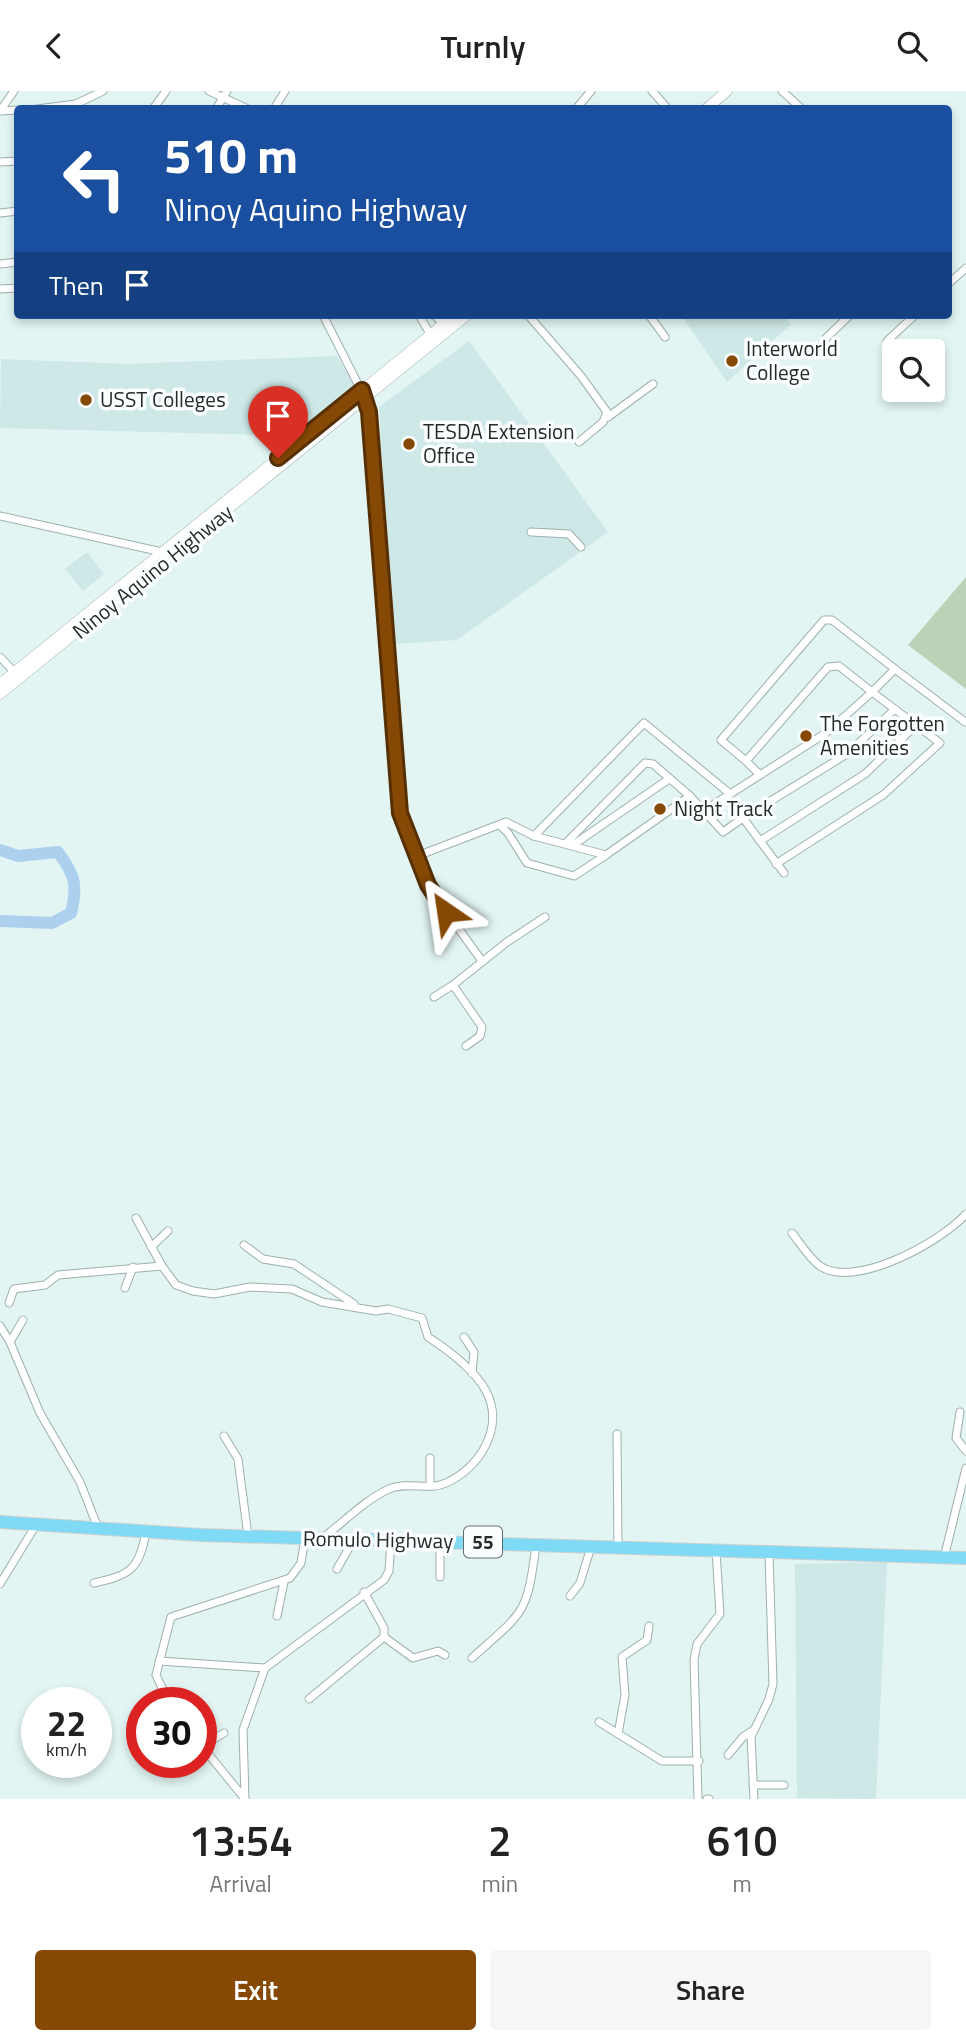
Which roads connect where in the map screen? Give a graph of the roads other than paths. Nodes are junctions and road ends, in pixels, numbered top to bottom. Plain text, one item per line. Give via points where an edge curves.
1 (14, 91) edge
2 (103, 91) edge
3 (209, 91) edge
4 (591, 91) edge
5 (652, 91) edge
6 (727, 91) edge
7 (737, 91) edge
8 (782, 91) edge
9 (225, 94) edge
10 (68, 105) edge
11 (242, 105) edge
12 (579, 105) edge
13 (664, 105) edge
14 (711, 105) edge
15 (721, 105) edge
16 (798, 105) edge
17 (0, 111) edge
18 (966, 268) edge
19 (952, 280) edge
20 (325, 319) edge
21 (421, 319) edge
22 (438, 319) edge
23 (452, 319) edge
24 (460, 319) edge
25 (531, 319) edge
26 (652, 319) edge
27 (846, 319) edge
28 (911, 319) edge
29 (445, 327) junction
30 (665, 337) dead end
31 (432, 338) junction
32 (826, 338) dead end
33 (889, 339) edge
34 (653, 384) dead end
35 (364, 393) junction
36 (608, 417) junction
37 (579, 442) dead end
38 (4, 517) edge
39 (0, 525) edge
40 (531, 532) dead end
41 (176, 547) junction
42 (581, 547) dead end
43 (162, 552) junction
44 (139, 577) junction
45 (0, 657) edge
46 (895, 669) junction
47 (17, 675) junction
48 (0, 684) edge
49 (872, 692) junction
50 (0, 694) edge
51 (895, 709) junction
52 (965, 722) edge
53 (916, 725) junction
54 (940, 743) junction
55 (948, 749) dead end
56 (746, 761) junction
57 (760, 775) junction
58 (669, 779) junction
59 (729, 793) junction
60 (690, 796) junction
61 (705, 810) junction
62 (743, 818) junction
63 (500, 825) junction
64 (524, 832) junction
65 (534, 836) junction
66 (512, 838) junction
67 (760, 841) junction
68 (569, 844) junction
69 (606, 855) junction
70 (417, 856) junction
71 (776, 864) junction
72 (784, 873) dead end
73 (545, 917) dead end
74 (482, 961) junction
75 (453, 985) junction
76 (433, 997) dead end
77 (466, 1046) dead end
78 (966, 1214) edge
79 (136, 1217) dead end
80 (168, 1231) dead end
81 (792, 1233) dead end
82 (244, 1245) dead end
83 (151, 1247) junction
84 (162, 1266) junction
85 (133, 1267) junction
86 (125, 1288) dead end
87 (9, 1303) dead end
88 (358, 1306) junction
89 (23, 1320) dead end
90 (0, 1326) edge
91 (464, 1337) dead end
92 (10, 1342) junction
93 (472, 1373) junction
94 (960, 1412) dead end
95 (617, 1434) dead end
96 (224, 1436) dead end
97 (966, 1451) edge
98 (430, 1458) dead end
99 (966, 1468) edge
100 (430, 1486) junction
101 (0, 1522) edge
102 (36, 1525) junction
103 (98, 1529) junction
104 (146, 1532) junction
105 (248, 1536) junction
106 (324, 1537) junction
107 (305, 1538) junction
108 (354, 1539) junction
109 (391, 1539) junction
110 (440, 1541) junction
111 (536, 1544) junction
112 (591, 1547) junction
113 (618, 1548) junction
114 (716, 1551) junction
115 (769, 1553) junction
116 (944, 1557) junction
117 (966, 1558) edge
118 (337, 1569) dead end
119 (440, 1577) dead end
120 (284, 1582) junction
121 (94, 1583) dead end
122 (0, 1584) edge
123 (364, 1592) junction
124 (570, 1596) dead end
125 (277, 1616) dead end
126 (649, 1626) dead end
127 (383, 1637) junction
128 (445, 1655) dead end
129 (472, 1658) dead end
130 (159, 1661) junction
131 (265, 1668) junction
132 (159, 1687) edge
133 (309, 1699) dead end
134 (598, 1722) dead end
135 (752, 1731) junction
136 (224, 1733) dead end
137 (618, 1734) junction
138 (217, 1737) edge
139 (729, 1755) dead end
140 (699, 1761) junction
141 (217, 1764) edge
142 (753, 1785) junction
143 (784, 1785) dead end
144 (245, 1799) edge
145 (698, 1799) edge
146 (754, 1799) edge

1 - 17 street
2 - 10 street
3 - 9 street
4 - 12 street
5 - 13 street
6 - 14 main road
7 - 15 main road
8 - 16 street
9 - 11 street
18 - 19 street
20 - 35 street
21 - 31 street
22 - 29 street
23 - 29 main road, Ninoy Aquino Highway
24 - 29 main road, Ninoy Aquino Highway
25 - 36 street via 581,376
26 - 30 street
27 - 32 street
28 - 33 street
29 - 31 main road, Ninoy Aquino Highway
31 - 35 main road, Ninoy Aquino Highway
34 - 36 street
35 - 41 main road, Ninoy Aquino Highway
35 - 70 street via 375,480 396,781 400,813
36 - 37 street
38 - 39 street
38 - 43 street
40 - 42 street via 569,534
41 - 43 main road, Ninoy Aquino Highway
41 - 44 main road, Ninoy Aquino Highway
43 - 44 main road, Ninoy Aquino Highway
44 - 47 main road, Ninoy Aquino Highway
45 - 47 street
46 - 49 street
46 - 52 street
46 - 56 street via 832,620 824,620 721,740
47 - 48 main road, Ninoy Aquino Highway
47 - 50 main road, Ninoy Aquino Highway
49 - 51 street
49 - 56 street via 839,666 831,665
49 - 57 street via 827,733
51 - 53 street
51 - 62 street via 847,754
53 - 54 street
53 - 67 street via 865,774
54 - 55 street
54 - 71 street via 883,795
56 - 57 street
57 - 59 street
58 - 60 street
58 - 68 street
58 - 68 street via 653,764 645,763
59 - 61 street
59 - 65 street via 644,723
60 - 61 street
60 - 69 street
61 - 62 street via 723,832
62 - 67 street
63 - 64 street via 509,823
63 - 66 street
63 - 70 street
64 - 65 street
64 - 66 street
65 - 68 street
66 - 69 street via 527,863 571,876
67 - 71 street
68 - 69 street
70 - 74 street via 437,899
71 - 72 street
73 - 74 street
74 - 75 street
75 - 76 street
75 - 77 street via 482,1027 480,1036
78 - 81 street via 910,1252 874,1268 837,1271 822,1267
79 - 83 street
80 - 83 street
82 - 88 street via 263,1259 293,1264
83 - 84 street
84 - 85 street
84 - 88 street via 177,1285 193,1291 292,1289 322,1302
85 - 86 street
85 - 87 street via 58,1275 45,1285 14,1289
88 - 93 street via 418,1315 428,1337
89 - 92 street
90 - 92 street
91 - 93 street via 474,1352
92 - 103 street via 40,1413 80,1482
93 - 100 street via 491,1407 492,1427 486,1445 471,1467 445,1484
94 - 97 street via 956,1438
95 - 113 street
96 - 105 street via 240,1468
98 - 100 street
99 - 116 street
100 - 106 street via 386,1490
101 - 102 highway, Romulo Highway / 55
102 - 103 highway, Romulo Highway / 55
102 - 122 street
103 - 104 highway, Romulo Highway / 55
104 - 105 highway, Romulo Highway / 55
104 - 121 street via 142,1553 127,1573
105 - 107 highway, Romulo Highway / 55
106 - 107 highway, Romulo Highway / 55
106 - 108 highway, Romulo Highway / 55
107 - 120 street via 302,1563
108 - 109 highway, Romulo Highway / 55
108 - 118 street
109 - 110 highway, Romulo Highway / 55
109 - 123 street via 387,1576
110 - 111 highway, Romulo Highway / 55
110 - 119 street
111 - 112 highway, Romulo Highway / 55
111 - 129 street via 525,1608
112 - 113 highway, Romulo Highway / 55
112 - 124 street via 580,1583
113 - 114 highway, Romulo Highway / 55
114 - 115 highway, Romulo Highway / 55
114 - 140 street via 720,1614 697,1644 694,1660
115 - 116 highway, Romulo Highway / 55
115 - 135 street via 773,1684
116 - 117 highway, Romulo Highway / 55
120 - 125 street
120 - 130 street via 171,1618
123 - 127 street via 384,1628
123 - 131 street
126 - 137 street via 647,1640 622,1657 625,1695
127 - 128 street via 407,1656 438,1651
127 - 133 street
130 - 131 street
130 - 132 street
131 - 144 street via 243,1730
134 - 137 street
135 - 139 street
135 - 142 street
136 - 138 street
137 - 140 street via 662,1761
140 - 145 street
141 - 144 street
142 - 143 street
142 - 146 street

